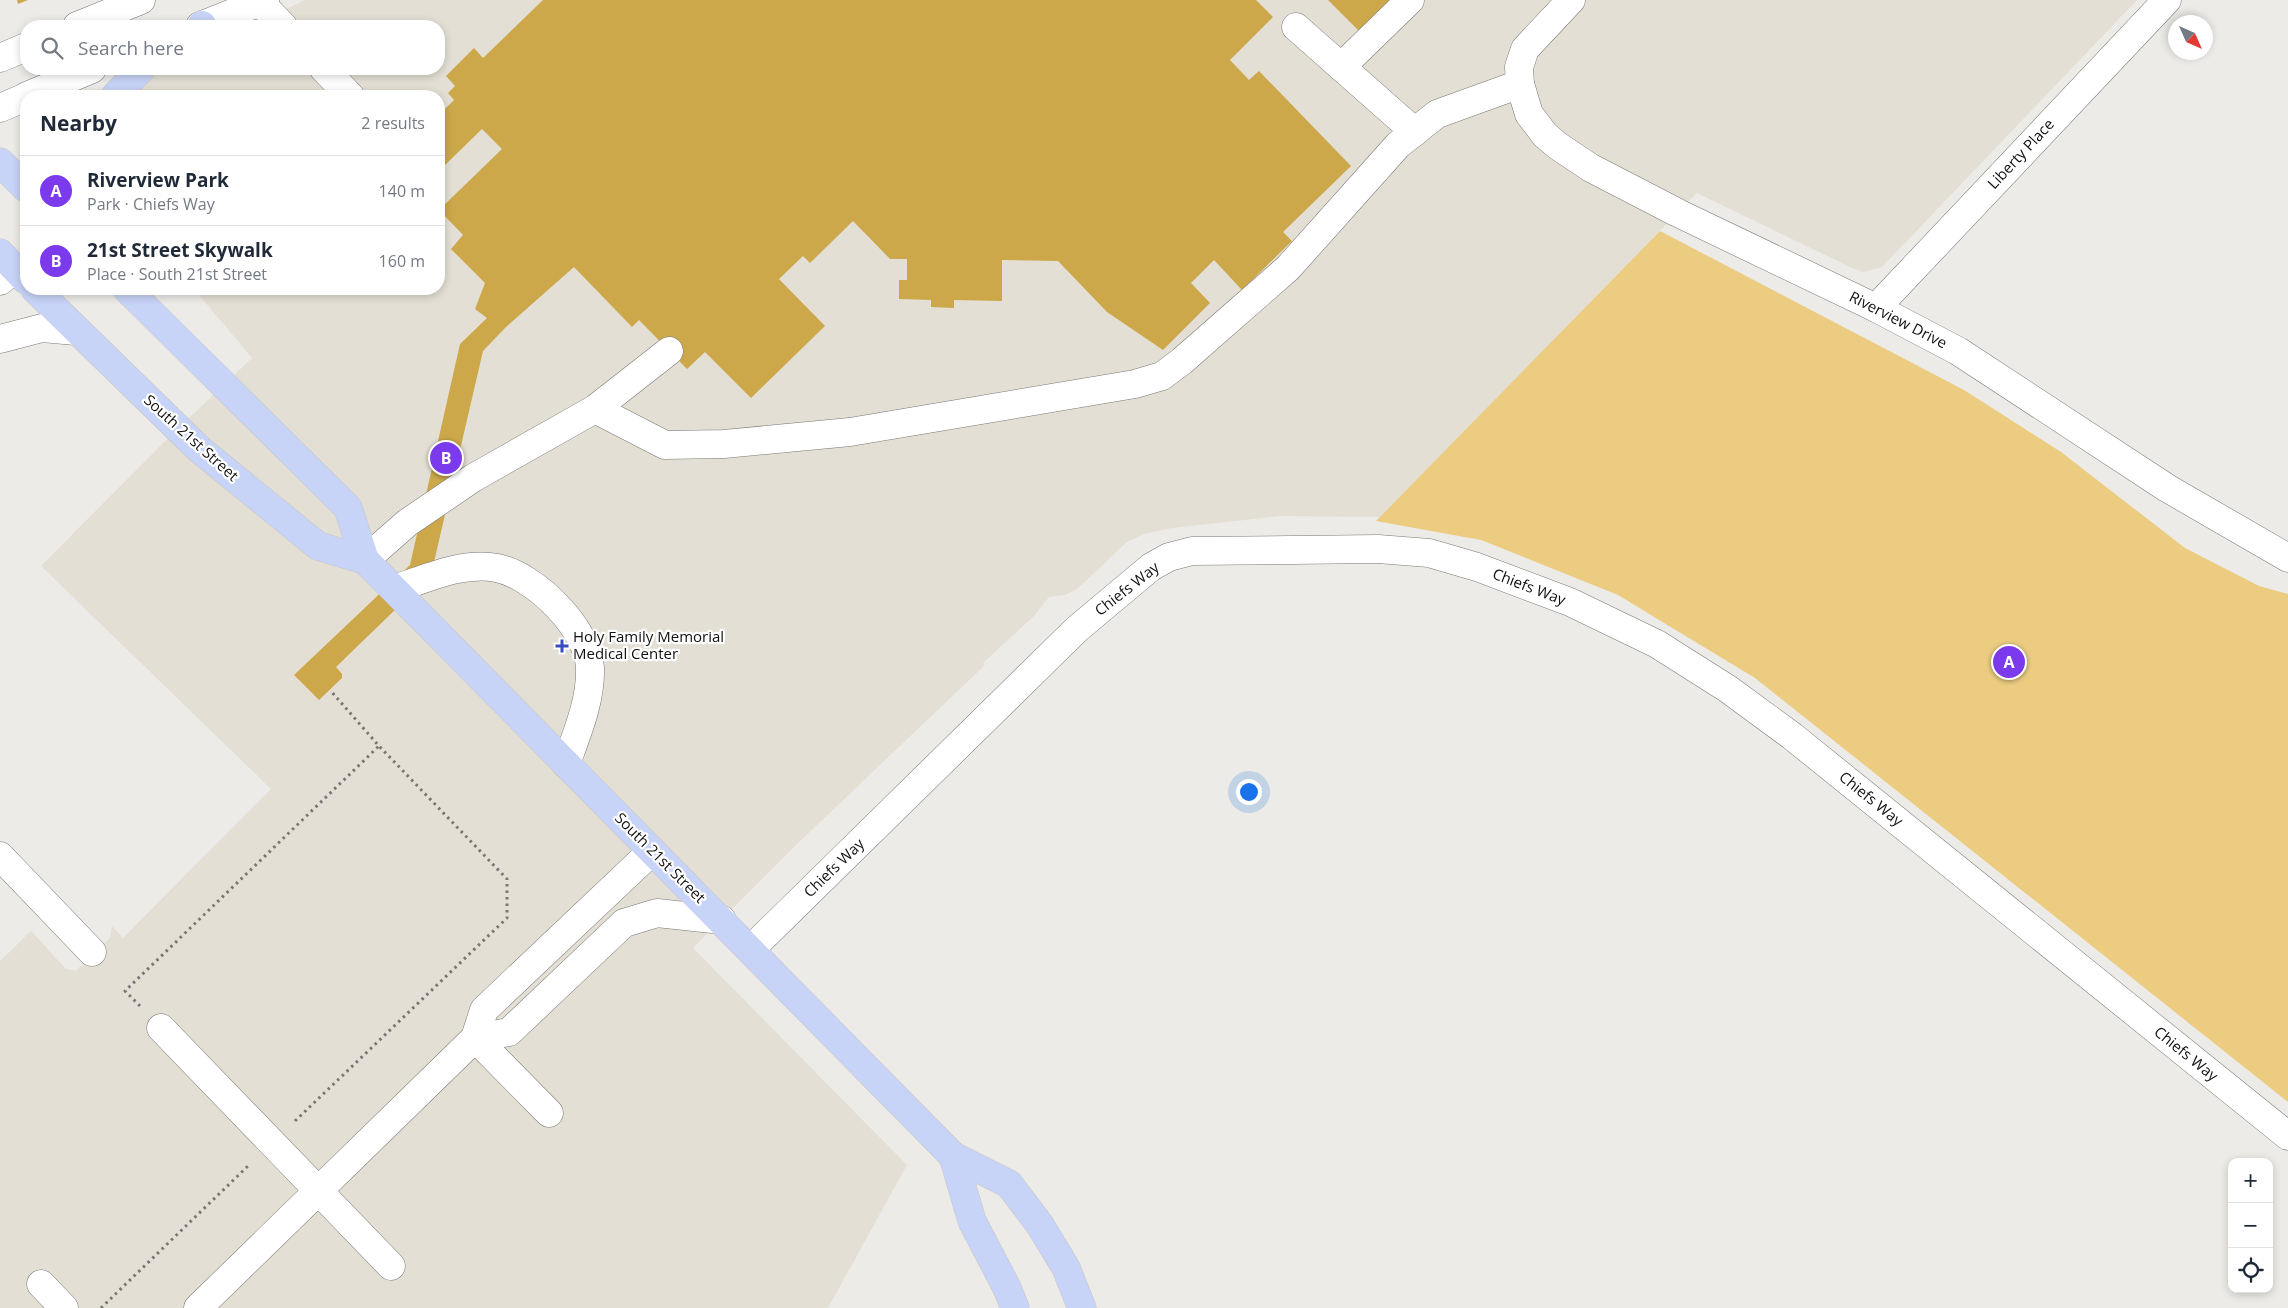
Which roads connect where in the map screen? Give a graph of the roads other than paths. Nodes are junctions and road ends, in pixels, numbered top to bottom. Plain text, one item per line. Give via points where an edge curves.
1 (141, 0) edge
2 (1410, 0) edge
3 (1571, 0) edge
4 (2167, 0) edge
5 (261, 1) edge
6 (92, 20) edge
7 (215, 20) edge
8 (278, 20) edge
9 (1296, 27) dead end
10 (20, 50) edge
11 (0, 58) edge
12 (1341, 67) junction
13 (78, 75) edge
14 (135, 75) edge
15 (330, 75) edge
16 (1520, 84) junction
17 (41, 90) edge
18 (121, 90) edge
19 (344, 90) edge
20 (20, 99) edge
21 (0, 108) edge
22 (1415, 132) junction
23 (0, 162) edge
24 (20, 182) edge
25 (41, 295) edge
26 (138, 295) edge
27 (1876, 308) junction
28 (76, 331) junction
29 (0, 339) edge
30 (669, 351) dead end
31 (595, 409) junction
32 (2288, 558) edge
33 (365, 560) junction
34 (394, 589) junction
35 (566, 764) junction
36 (652, 851) junction
37 (0, 856) edge
38 (722, 920) junction
39 (751, 949) junction
40 (92, 952) dead end
41 (161, 1028) road end
42 (475, 1038) junction
43 (549, 1113) dead end
44 (2288, 1136) edge
45 (953, 1156) junction
46 (318, 1191) junction
47 (391, 1266) dead end
48 (41, 1284) dead end
49 (64, 1308) edge
50 (198, 1308) edge
51 (1015, 1308) edge
52 (1082, 1308) edge

1 - 6 street
2 - 12 street
3 - 16 street via 1525,49 1519,68
4 - 27 street, Liberty Place
5 - 7 street
5 - 8 street
9 - 12 street
10 - 11 street
12 - 22 street
13 - 17 street
14 - 18 main road
15 - 19 street
16 - 22 street via 1437,114
16 - 27 street, Riverview Drive via 1529,114 1545,135 1570,156 1678,213
20 - 21 street
22 - 31 street via 1398,145 1288,268 1162,376 1135,384 850,432 724,444 665,445
23 - 24 main road
25 - 28 main road, South 21st Street
26 - 33 main road, South 21st Street via 348,508
27 - 32 street, Riverview Drive via 1958,351 2167,488
28 - 29 street via 42,328
28 - 33 main road, South 21st Street via 199,449 318,546
30 - 31 street
31 - 33 street via 473,478 407,523
33 - 34 main road, South 21st Street
34 - 35 main road, South 21st Street
34 - 35 street via 452,570 498,568 525,581 556,604 577,628 586,647 590,668 584,711
35 - 36 main road, South 21st Street
36 - 38 main road, South 21st Street
36 - 42 street via 484,1010
37 - 40 street
38 - 39 main road, South 21st Street
38 - 42 street via 657,913 624,923 509,1032
39 - 44 street, Chiefs Way via 1077,629 1151,567 1169,557 1192,551 1378,549 1428,553 1477,567 1570,602 1657,644 1728,689 1792,736
39 - 45 main road, South 21st Street
41 - 46 street
42 - 43 street
42 - 46 street
45 - 51 main road, South 21st Street via 972,1220
45 - 52 main road, South 21st Street via 1008,1184 1040,1225 1066,1268
46 - 47 street
46 - 50 street
48 - 49 street

